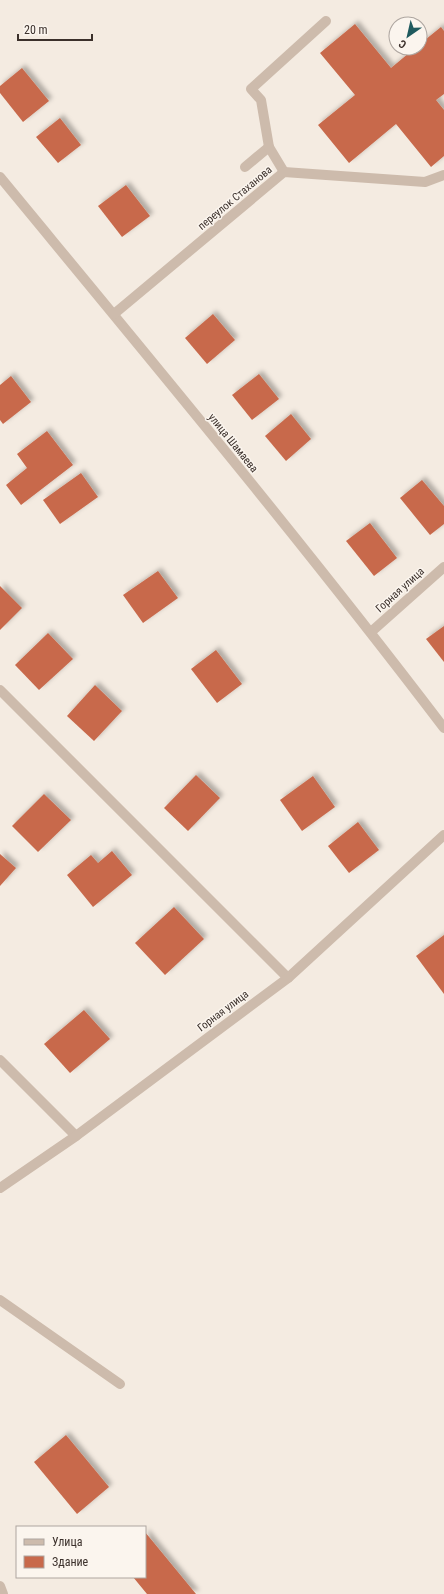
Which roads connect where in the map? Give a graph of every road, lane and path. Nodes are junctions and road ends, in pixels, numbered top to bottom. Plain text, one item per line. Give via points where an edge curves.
1 (326, 21) dead end
2 (269, 147) junction
3 (245, 167) dead end
4 (284, 172) junction
5 (444, 175) edge
6 (0, 177) edge
7 (114, 314) junction
8 (444, 566) edge
9 (371, 632) junction
10 (0, 690) edge
11 (444, 728) edge
12 (444, 835) edge
13 (288, 978) junction
14 (0, 1060) edge
15 (76, 1136) junction
16 (0, 1188) edge
17 (0, 1300) edge
18 (120, 1384) dead end
19 (0, 1586) edge
20 (3, 1594) edge

1 - 2 street via 252,89 261,100
2 - 3 street
2 - 4 street
4 - 5 street, переулок Стаханова via 425,182
4 - 7 street, переулок Стаханова
6 - 7 street, улица Шамаева
7 - 9 street, улица Шамаева
8 - 9 street, Горная улица
9 - 11 street, улица Шамаева
10 - 13 street
12 - 13 street, Горная улица
13 - 15 street, Горная улица
14 - 15 street
15 - 16 street, Горная улица
17 - 18 street
19 - 20 street

